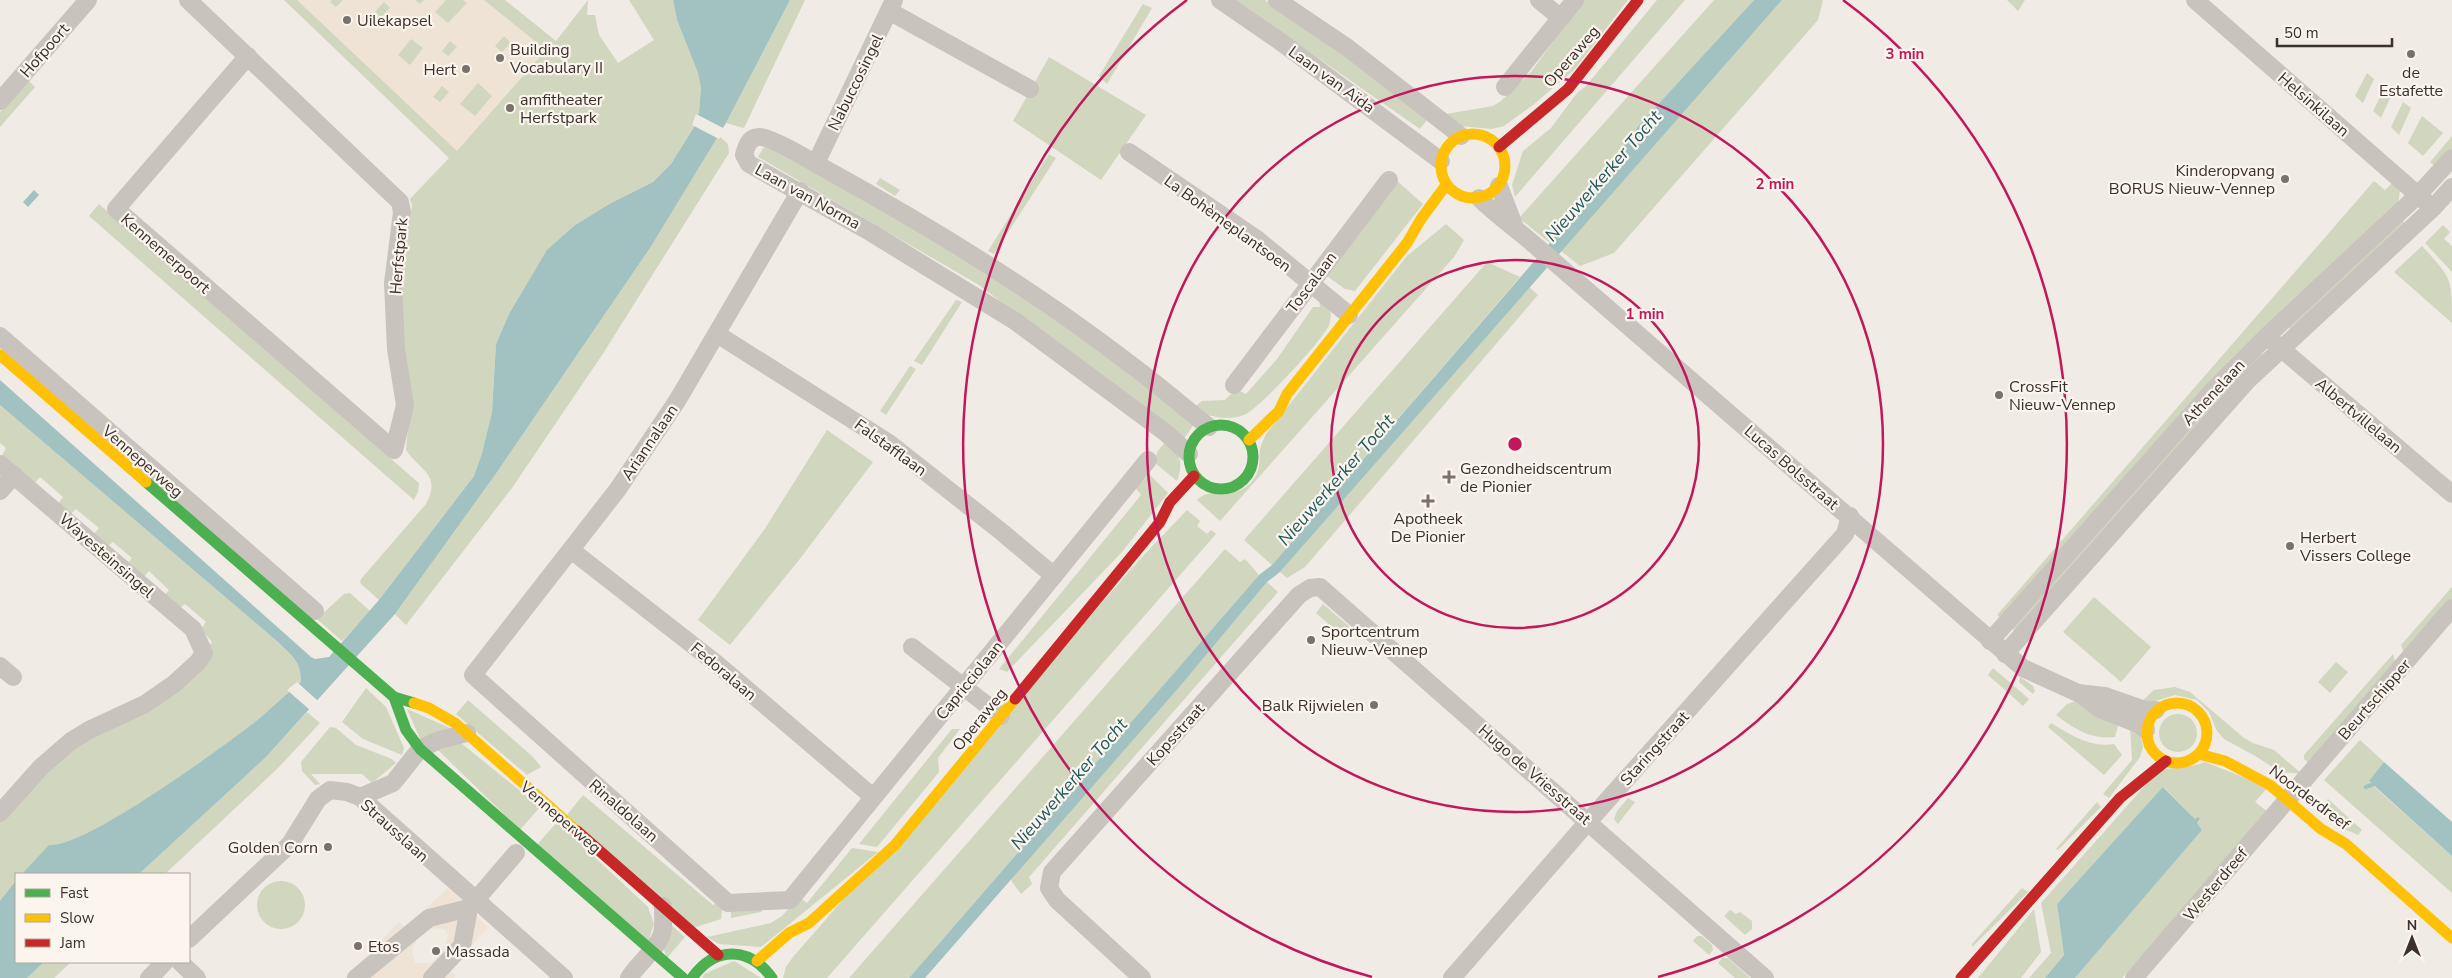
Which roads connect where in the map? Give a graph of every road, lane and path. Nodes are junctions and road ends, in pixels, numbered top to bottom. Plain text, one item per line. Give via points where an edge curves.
1 (88, 0) edge
2 (188, 0) edge
3 (1220, 0) edge
4 (1278, 0) edge
5 (1539, 0) edge
6 (1575, 0) edge
7 (1638, 0) edge
8 (2195, 0) edge
9 (891, 5) edge
10 (1561, 18) junction
11 (248, 56) junction
12 (1505, 87) dead end
13 (1030, 89) dead end
14 (0, 101) edge
15 (1461, 136) junction
16 (1499, 147) junction
17 (1129, 152) dead end
18 (2452, 158) edge
19 (1441, 161) junction
20 (816, 164) junction
21 (1389, 180) dead end
22 (1446, 185) junction
23 (1499, 186) junction
24 (2452, 187) edge
25 (800, 191) junction
26 (2418, 195) junction
27 (1478, 198) junction
28 (2433, 208) junction
29 (1434, 222) dead end
30 (1515, 228) junction
31 (1407, 242) junction
32 (1310, 284) junction
33 (1349, 315) junction
34 (717, 334) junction
35 (0, 336) edge
36 (2267, 336) junction
37 (2280, 348) junction
38 (0, 355) edge
39 (1234, 385) dead end
40 (1287, 394) junction
41 (1270, 402) dead end
42 (346, 411) joint
43 (1250, 419) dead end
44 (1209, 427) junction
45 (1238, 429) junction
46 (1249, 440) junction
47 (1188, 454) junction
48 (1148, 460) dead end
49 (0, 464) edge
50 (14, 476) junction
51 (1194, 476) junction
52 (1205, 486) junction
53 (0, 491) edge
54 (2452, 494) edge
55 (1196, 495) dead end
56 (1177, 514) dead end
57 (1850, 516) junction
58 (1160, 522) junction
59 (571, 550) junction
60 (1054, 576) junction
61 (282, 592) junction
62 (1299, 595) joint
63 (2452, 608) edge
64 (314, 611) dead end
65 (1990, 641) junction
66 (912, 647) dead end
67 (2005, 654) junction
68 (473, 675) joint
69 (962, 687) junction
70 (2078, 692) junction
71 (394, 697) junction
72 (2156, 710) junction
73 (1002, 716) junction
74 (467, 734) junction
75 (2148, 739) junction
76 (420, 749) junction
77 (2199, 754) junction
78 (2166, 761) junction
79 (2293, 792) junction
80 (360, 797) junction
81 (873, 797) junction
82 (2120, 798) junction
83 (0, 813) edge
84 (2327, 818) dead end
85 (1588, 821) junction
86 (2346, 844) junction
87 (516, 852) dead end
88 (790, 900) joint
89 (472, 904) junction
90 (663, 906) junction
91 (810, 923) junction
92 (190, 938) edge
93 (802, 938) dead end
94 (2452, 938) edge
95 (650, 952) junction
96 (718, 955) junction
97 (757, 960) junction
98 (164, 963) edge
99 (181, 963) edge
100 (773, 972) edge
101 (149, 978) edge
102 (197, 978) edge
103 (356, 978) edge
104 (432, 978) edge
105 (564, 978) edge
106 (628, 978) edge
107 (683, 978) edge
108 (692, 978) edge
109 (1142, 978) edge
110 (1452, 978) edge
111 (1765, 978) edge
112 (1961, 978) edge
113 (2134, 978) edge

1 - 14 street, Hofpoort
2 - 11 street, Herfstpark
3 - 19 street, Laan van Aïda
4 - 15 street, Laan van Aïda via 1348,48
5 - 10 street
6 - 10 street
7 - 16 street, Operaweg via 1568,89
8 - 26 street, Helsinkilaan
9 - 13 street
9 - 20 street, Nabuccosingel
10 - 12 street
11 - 42 street, Kennemerpoort via 116,209
11 - 42 street, Herfstpark via 400,202 402,212 393,283 396,348 404,405 394,450
15 - 16 street via 1484,136
15 - 19 street via 1449,144
16 - 23 street via 1505,174
17 - 32 street, La Bohèmeplantsoen via 1258,240
18 - 26 street, Athenelaan
19 - 22 street
20 - 25 street, Laan van Norma via 762,137 748,143 744,155 749,164
20 - 44 street, Laan van Norma via 990,266 1126,360
21 - 32 street, Toscalaan
22 - 27 street via 1457,200
22 - 31 street
23 - 27 street
23 - 30 street, Lucas Bolsstraat
24 - 28 street, Athenelaan
25 - 34 street, Ariannalaan
25 - 47 street, Laan van Norma via 1015,321 1166,433
26 - 28 street, Helsinkilaan
26 - 36 street, Athenelaan
27 - 30 street, Lucas Bolsstraat
28 - 37 street, Athenelaan
29 - 31 street
30 - 57 street, Lucas Bolsstraat
31 - 33 street
32 - 33 street, La Bohèmeplantsoen
32 - 39 street, Toscalaan
33 - 40 street
34 - 59 street, Ariannalaan via 677,402
34 - 60 street, Falstafflaan via 889,444
35 - 61 street, Venneperweg
36 - 37 street, Albertvillelaan
36 - 65 street, Athenelaan via 2214,390
37 - 54 street, Albertvillelaan
37 - 67 street, Athenelaan via 2221,408
38 - 61 street, Venneperweg
40 - 41 street
40 - 46 street via 1279,412
43 - 45 street
44 - 45 street via 1224,424
44 - 47 street via 1195,437
45 - 46 street
46 - 52 street via 1254,459 1248,476 1233,488
47 - 51 street
48 - 60 street, Capricciolaan
49 - 50 street, Wayesteinsingel
50 - 53 street
50 - 83 street, Wayesteinsingel via 193,629 204,653 174,684 150,700 70,741 41,767
51 - 52 street
51 - 58 street, Operaweg via 1170,502
52 - 55 street
56 - 58 street, Operaweg
57 - 65 street, Lucas Bolsstraat
57 - 85 street, Staringstraat via 1845,534
58 - 73 street, Operaweg
59 - 68 street, Ariannalaan
59 - 81 street, Fedoralaan via 718,664
60 - 69 street, Capricciolaan
61 - 64 street, Venneperweg
61 - 71 street, Venneperweg via 324,636
62 - 85 street, Hugo de Vriesstraat via 1310,588 1320,587
62 - 109 street, Kopsstraat via 1052,872 1049,888 1057,900
63 - 79 street, Beurtschipper
65 - 67 street, Lucas Bolsstraat
66 - 69 street
67 - 70 street, Lucas Bolsstraat via 2023,668
68 - 88 street, Rinaldolaan via 728,903
69 - 73 street
69 - 81 street, Capricciolaan
70 - 72 street, Lucas Bolsstraat
70 - 75 street, Lucas Bolsstraat via 2100,709 2140,725
71 - 74 street, Venneperweg via 429,708
71 - 76 street, Venneperweg via 406,730
72 - 75 street via 2149,719
72 - 77 street via 2170,703 2186,704 2200,712 2212,738
73 - 91 street, Operaweg via 895,845
74 - 76 street via 439,740
74 - 90 street, Venneperweg
75 - 78 street
75 - 82 street via 2141,763
76 - 80 street via 393,783
76 - 95 street, Venneperweg
77 - 78 street via 2187,761
77 - 79 street, Noorderdreef via 2225,761 2270,785
78 - 82 street
79 - 86 street, Noorderdreef via 2321,829
79 - 113 street, Westerdreef
80 - 89 street, Strausslaan
80 - 92 street, Strausslaan via 330,790 318,799 290,844
81 - 88 street, Capricciolaan
82 - 112 street
84 - 86 street, Noorderdreef
85 - 110 street, Staringstraat
85 - 111 street, Hugo de Vriesstraat
86 - 94 street, Noorderdreef
87 - 89 street
89 - 103 street via 429,918
89 - 104 street via 462,946
89 - 105 street, Strausslaan
90 - 95 street via 662,934
90 - 96 street, Venneperweg
91 - 93 street, Operaweg
91 - 97 street, Operaweg via 789,933
95 - 106 street
95 - 107 street, Venneperweg
96 - 97 street via 738,953
96 - 108 street via 706,962
97 - 100 street
98 - 101 street
99 - 102 street

